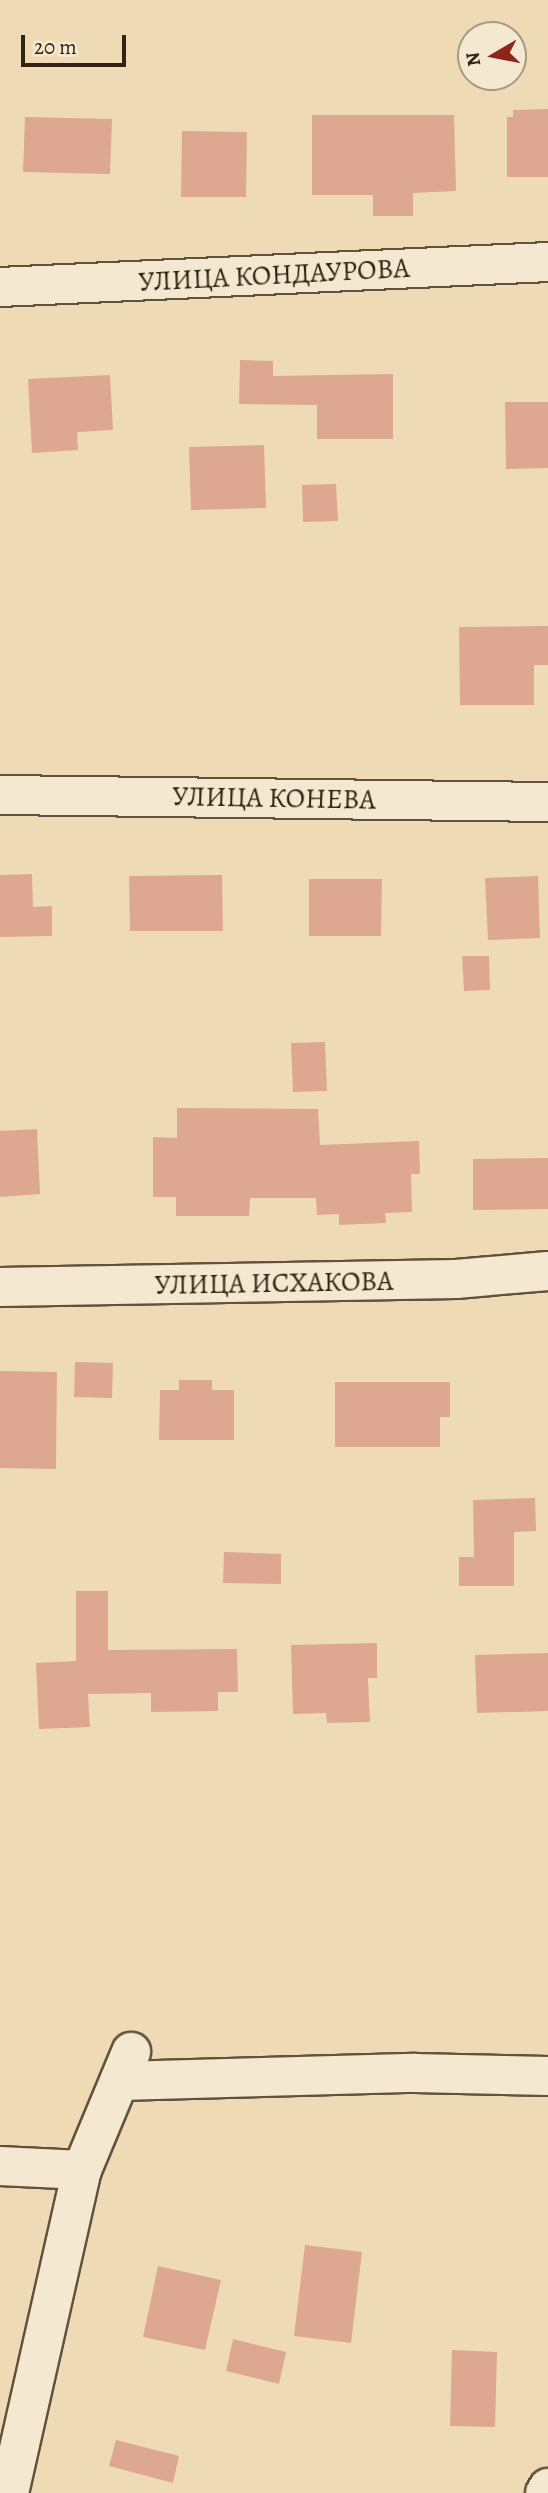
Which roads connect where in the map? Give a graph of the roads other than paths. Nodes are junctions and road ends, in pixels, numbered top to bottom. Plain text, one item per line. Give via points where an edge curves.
1 (548, 262) edge
2 (0, 287) edge
3 (0, 795) edge
4 (548, 802) edge
5 (548, 1271) edge
6 (0, 1287) edge
7 (548, 2076) edge
8 (0, 2166) edge
9 (82, 2170) junction
10 (548, 2488) edge
11 (9, 2493) edge
12 (545, 2493) edge

1 - 2 street, УЛИЦА КОНДАУРОВА
3 - 4 street, УЛИЦА КОНЕВА
5 - 6 street, УЛИЦА ИСХАКОВА via 456,1279
7 - 9 street via 125,2067
8 - 9 street
9 - 11 street
10 - 12 street

